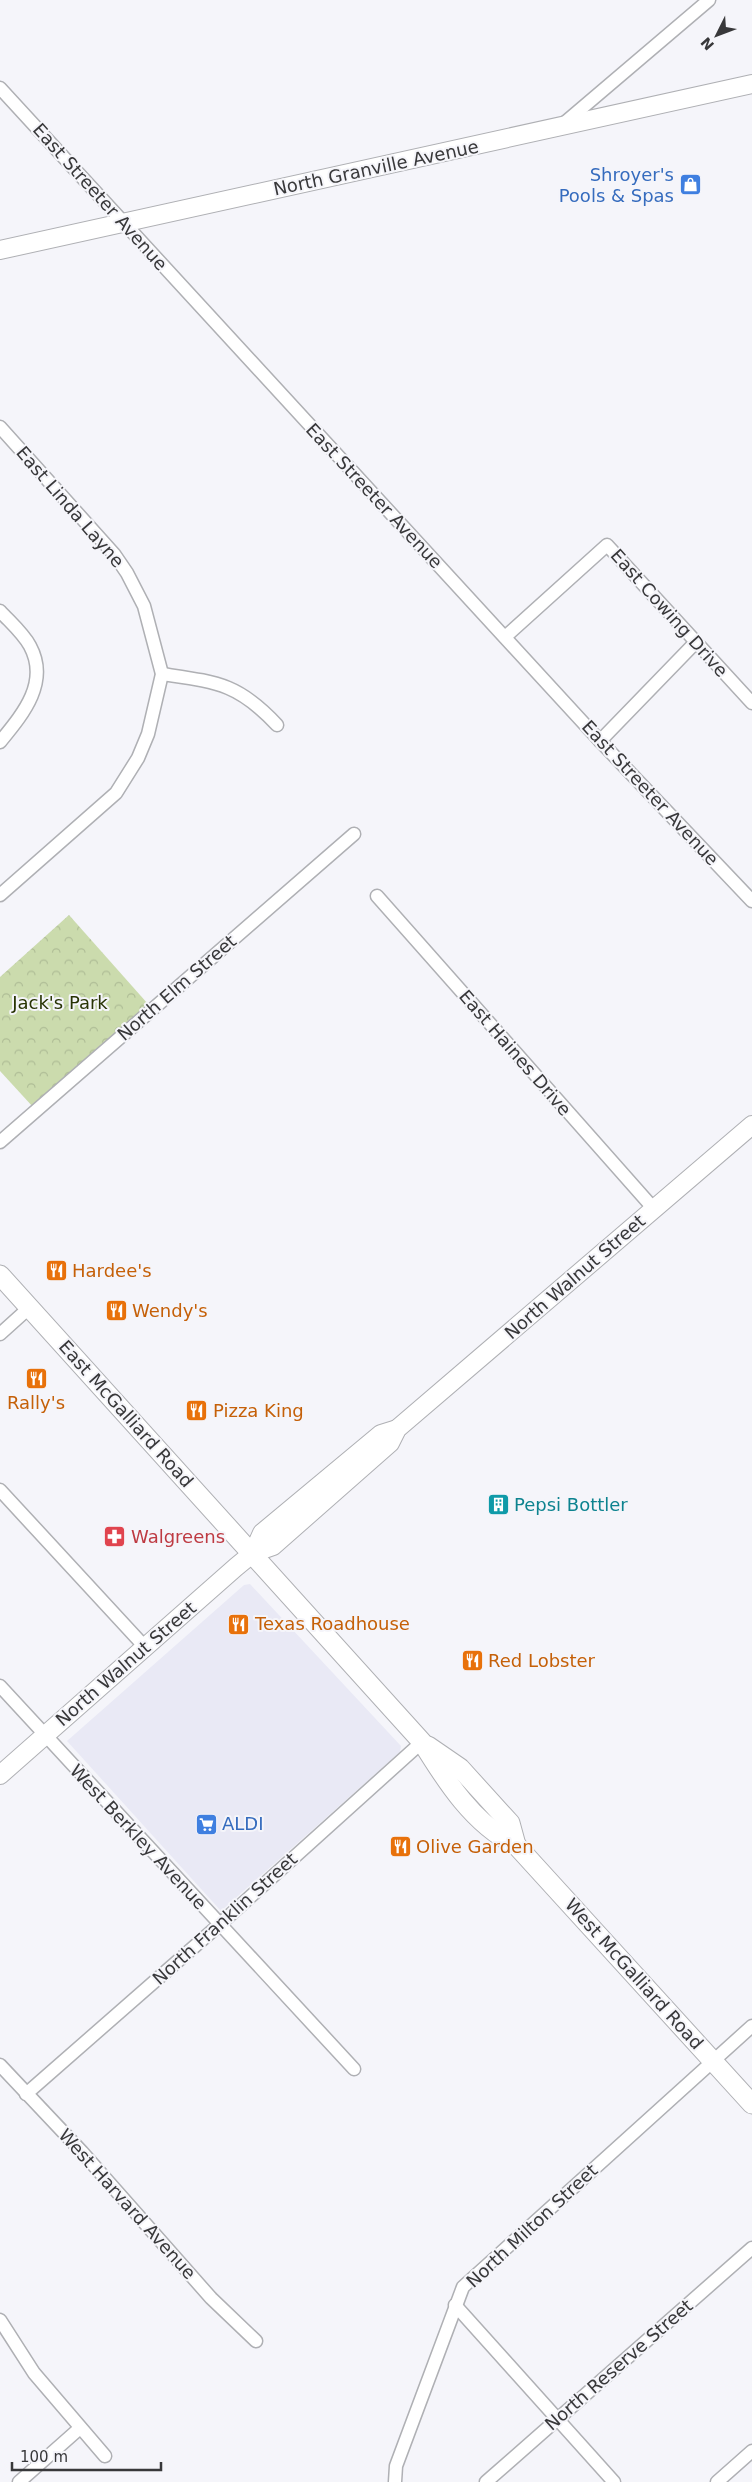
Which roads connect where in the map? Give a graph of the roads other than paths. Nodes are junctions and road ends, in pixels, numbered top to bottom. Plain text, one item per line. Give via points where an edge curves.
1 (709, 0) edge
2 (752, 84) edge
3 (0, 88) edge
4 (561, 126) junction
5 (126, 223) junction
6 (0, 250) edge
7 (0, 427) edge
8 (0, 611) edge
9 (505, 636) junction
10 (695, 643) junction
11 (162, 674) junction
12 (752, 703) edge
13 (277, 725) dead end
14 (600, 741) junction
15 (0, 742) edge
16 (354, 834) dead end
17 (1, 892) edge
18 (377, 896) dead end
19 (752, 901) edge
20 (752, 1125) edge
21 (0, 1142) edge
22 (654, 1209) junction
23 (0, 1275) edge
24 (30, 1308) junction
25 (0, 1334) edge
26 (0, 1490) edge
27 (253, 1553) junction
28 (144, 1646) junction
29 (0, 1686) edge
30 (44, 1736) junction
31 (422, 1742) junction
32 (0, 1776) edge
33 (219, 1925) junction
34 (752, 2026) edge
35 (713, 2061) junction
36 (0, 2065) edge
37 (354, 2069) dead end
38 (26, 2094) junction
39 (752, 2104) edge
40 (752, 2248) edge
41 (456, 2305) junction
42 (0, 2320) edge
43 (256, 2341) dead end
44 (557, 2419) junction
45 (80, 2428) junction
46 (752, 2451) edge
47 (105, 2456) dead end
48 (395, 2481) edge
49 (19, 2482) edge
50 (486, 2482) edge
51 (614, 2482) edge
52 (717, 2482) edge

1 - 4 street
2 - 4 main road, North Granville Avenue
3 - 5 street, East Streeter Avenue
4 - 5 main road, North Granville Avenue
5 - 6 main road, North Granville Avenue
5 - 9 street, East Streeter Avenue
7 - 11 street, East Linda Layne via 114,554 127,573 144,606
8 - 15 street via 29,645 35,660 36,677 30,703
9 - 10 street, East Cowing Drive via 607,545
9 - 14 street, East Streeter Avenue
10 - 12 street, East Cowing Drive
10 - 14 street
11 - 13 street via 226,686 249,697
11 - 17 street via 144,744 116,793
14 - 19 street, East Streeter Avenue
16 - 21 street, North Elm Street
18 - 22 street, East Haines Drive
20 - 22 main road, North Walnut Street
22 - 27 main road, North Walnut Street via 397,1429 381,1434 262,1533
23 - 24 main road, East McGalliard Road
24 - 25 street
24 - 27 main road, East McGalliard Road
26 - 28 street
27 - 28 main road, North Walnut Street
27 - 31 main road, West McGalliard Road
28 - 30 main road, North Walnut Street
29 - 30 street, West Berkley Avenue
30 - 32 main road, North Walnut Street
30 - 33 street, West Berkley Avenue
31 - 33 street, North Franklin Street
31 - 35 main road, West McGalliard Road via 465,1773 510,1824 516,1845
33 - 37 street, West Berkley Avenue
33 - 38 street, North Franklin Street
34 - 35 street, North Milton Street
35 - 39 main road, West McGalliard Road
35 - 41 street, North Milton Street via 467,2283
36 - 38 street, West Harvard Avenue
38 - 43 street, West Harvard Avenue via 82,2152 211,2298
40 - 44 street, North Reserve Street
41 - 44 street
41 - 48 street, North Milton Street via 396,2466
42 - 45 street via 34,2373
44 - 50 street, North Reserve Street
44 - 51 street
45 - 47 street
45 - 49 street
46 - 52 street

